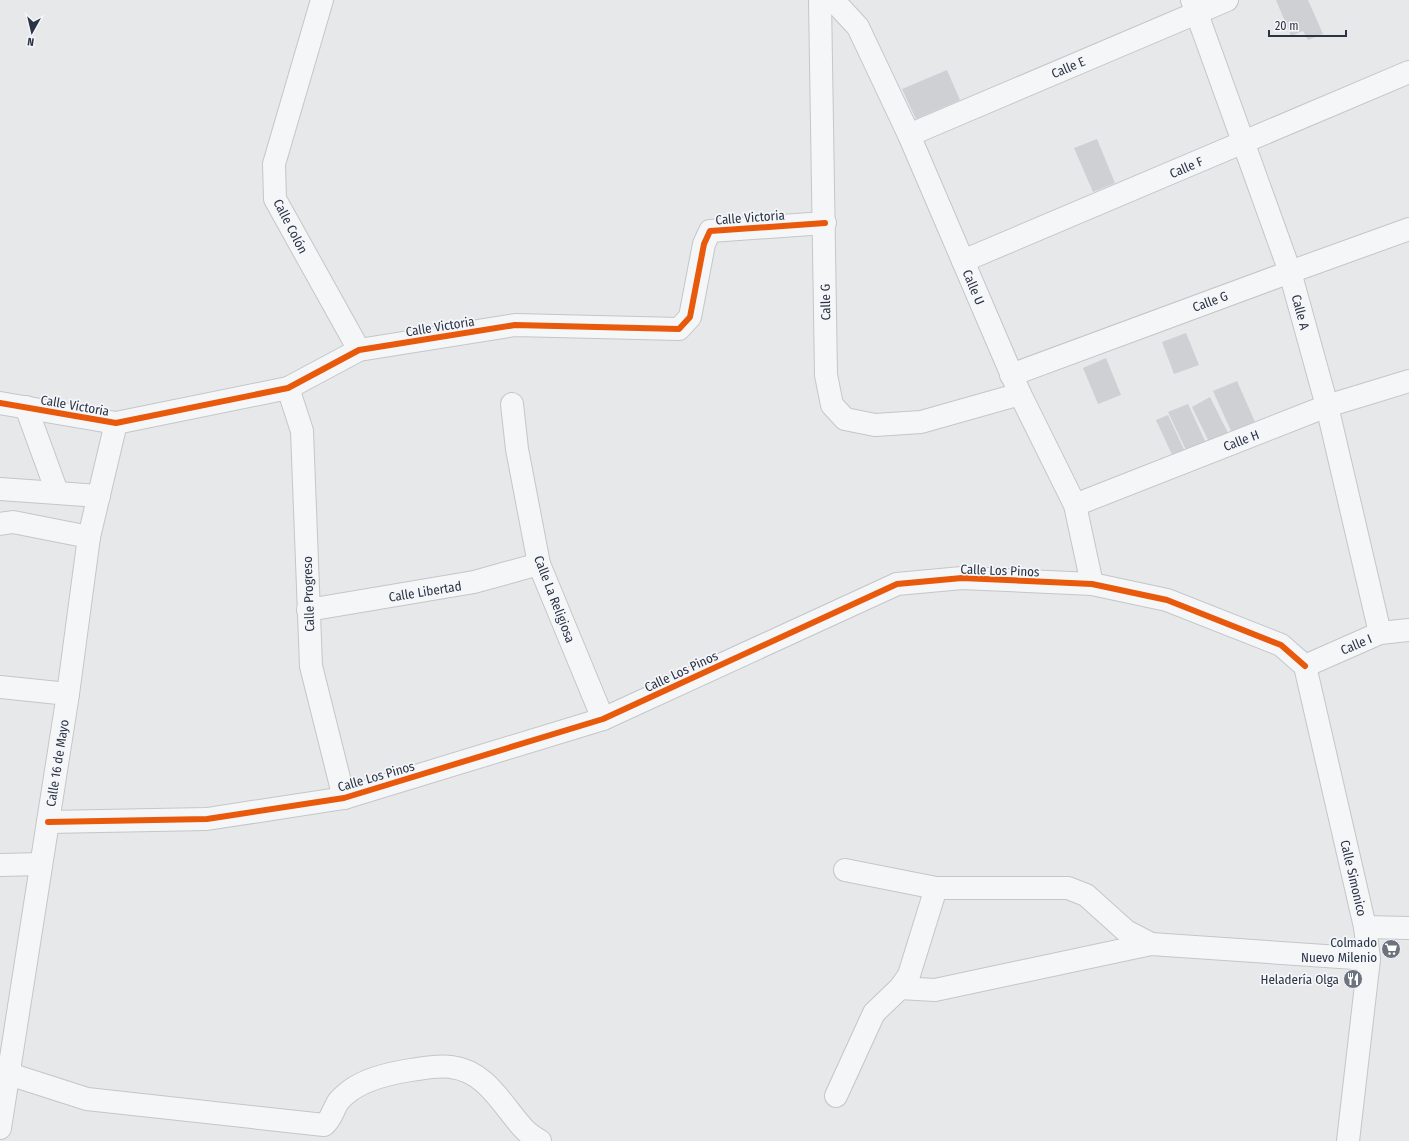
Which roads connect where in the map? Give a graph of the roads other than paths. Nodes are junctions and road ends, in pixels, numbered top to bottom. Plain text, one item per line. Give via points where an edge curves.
1 (322, 0) edge
2 (820, 0) edge
3 (833, 0) edge
4 (1227, 0) edge
5 (1194, 6) edge
6 (1409, 72) edge
7 (910, 135) junction
8 (1244, 142) junction
9 (824, 223) junction
10 (1409, 229) edge
11 (963, 261) junction
12 (1290, 272) junction
13 (359, 350) junction
14 (1409, 381) edge
15 (1016, 385) junction
16 (288, 388) junction
17 (0, 402) edge
18 (512, 404) dead end
19 (1327, 406) junction
20 (26, 408) junction
21 (116, 423) junction
22 (0, 490) edge
23 (57, 492) junction
24 (99, 496) junction
25 (1075, 505) junction
26 (0, 524) edge
27 (89, 537) junction
28 (539, 564) junction
29 (1092, 584) junction
30 (308, 610) junction
31 (1409, 630) edge
32 (1380, 633) junction
33 (1305, 666) junction
34 (0, 687) edge
35 (68, 694) junction
36 (603, 719) junction
37 (344, 798) junction
38 (48, 822) junction
39 (41, 864) junction
40 (0, 865) edge
41 (845, 870) dead end
42 (936, 888) junction
43 (1365, 928) junction
44 (1409, 928) edge
45 (1151, 944) junction
46 (1369, 958) junction
47 (900, 988) junction
48 (19, 1005) junction
49 (0, 1018) edge
50 (8, 1074) junction
51 (836, 1096) dead end
52 (0, 1128) edge
53 (540, 1141) edge
54 (1348, 1141) edge

1 - 13 street, Calle Colón via 274,164 275,199
2 - 9 street, Calle G
3 - 7 street, Calle U via 858,27
4 - 5 street, Calle E
5 - 7 street, Calle E
5 - 8 street, Calle A
6 - 8 street, Calle F
7 - 11 street, Calle U
8 - 11 street, Calle F
8 - 12 street, Calle A
9 - 13 street, Calle Victoria via 710,231 704,244 690,317 679,329 515,325
9 - 15 street, Calle G via 826,375 832,405 845,419 875,425 921,422
10 - 12 street, Calle G
11 - 15 street, Calle U
12 - 15 street, Calle G
12 - 19 street, Calle A
13 - 16 street, Calle Victoria
14 - 19 street, Calle H
15 - 25 street, Calle U
16 - 21 street, Calle Victoria
16 - 30 street, Calle Progreso via 302,431
17 - 20 street, Calle Victoria
18 - 28 street, Calle La Religiosa via 517,449
19 - 25 street, Calle H
19 - 32 street, Calle A
20 - 21 street, Calle Victoria
20 - 23 street
21 - 24 street, Calle 16 de Mayo
22 - 23 street
23 - 24 street
24 - 27 street, Calle 16 de Mayo
25 - 29 street, Calle U
26 - 27 street via 13,522
27 - 35 street, Calle 16 de Mayo
28 - 30 street, Calle Libertad via 474,582
28 - 36 street, Calle La Religiosa
29 - 33 street, Calle Los Pinos via 1166,600 1281,645
29 - 36 street, Calle Los Pinos via 962,578 897,584
30 - 37 street, Calle Progreso via 311,666
31 - 32 street, Calle I
32 - 33 street, Calle I
33 - 43 street, Calle Simonico
34 - 35 street
35 - 38 street, Calle 16 de Mayo
36 - 37 street, Calle Los Pinos
37 - 38 street, Calle Los Pinos via 207,819
38 - 39 street, Calle 16 de Mayo
39 - 40 street
39 - 48 street, Calle 16 de Mayo
41 - 42 street
42 - 45 street via 1068,888 1086,895 1126,931
42 - 47 street via 909,975
43 - 44 street
43 - 46 street, Calle Simonico
45 - 46 street
45 - 47 street via 936,990
46 - 54 street, Calle Simonico
47 - 51 street via 874,1013
48 - 49 street
48 - 50 street, Calle 16 de Mayo
50 - 52 street, Calle 16 de Mayo
50 - 53 street via 87,1099 324,1126 338,1101 366,1081 400,1071 451,1067 467,1070 480,1079 493,1090 526,1131

